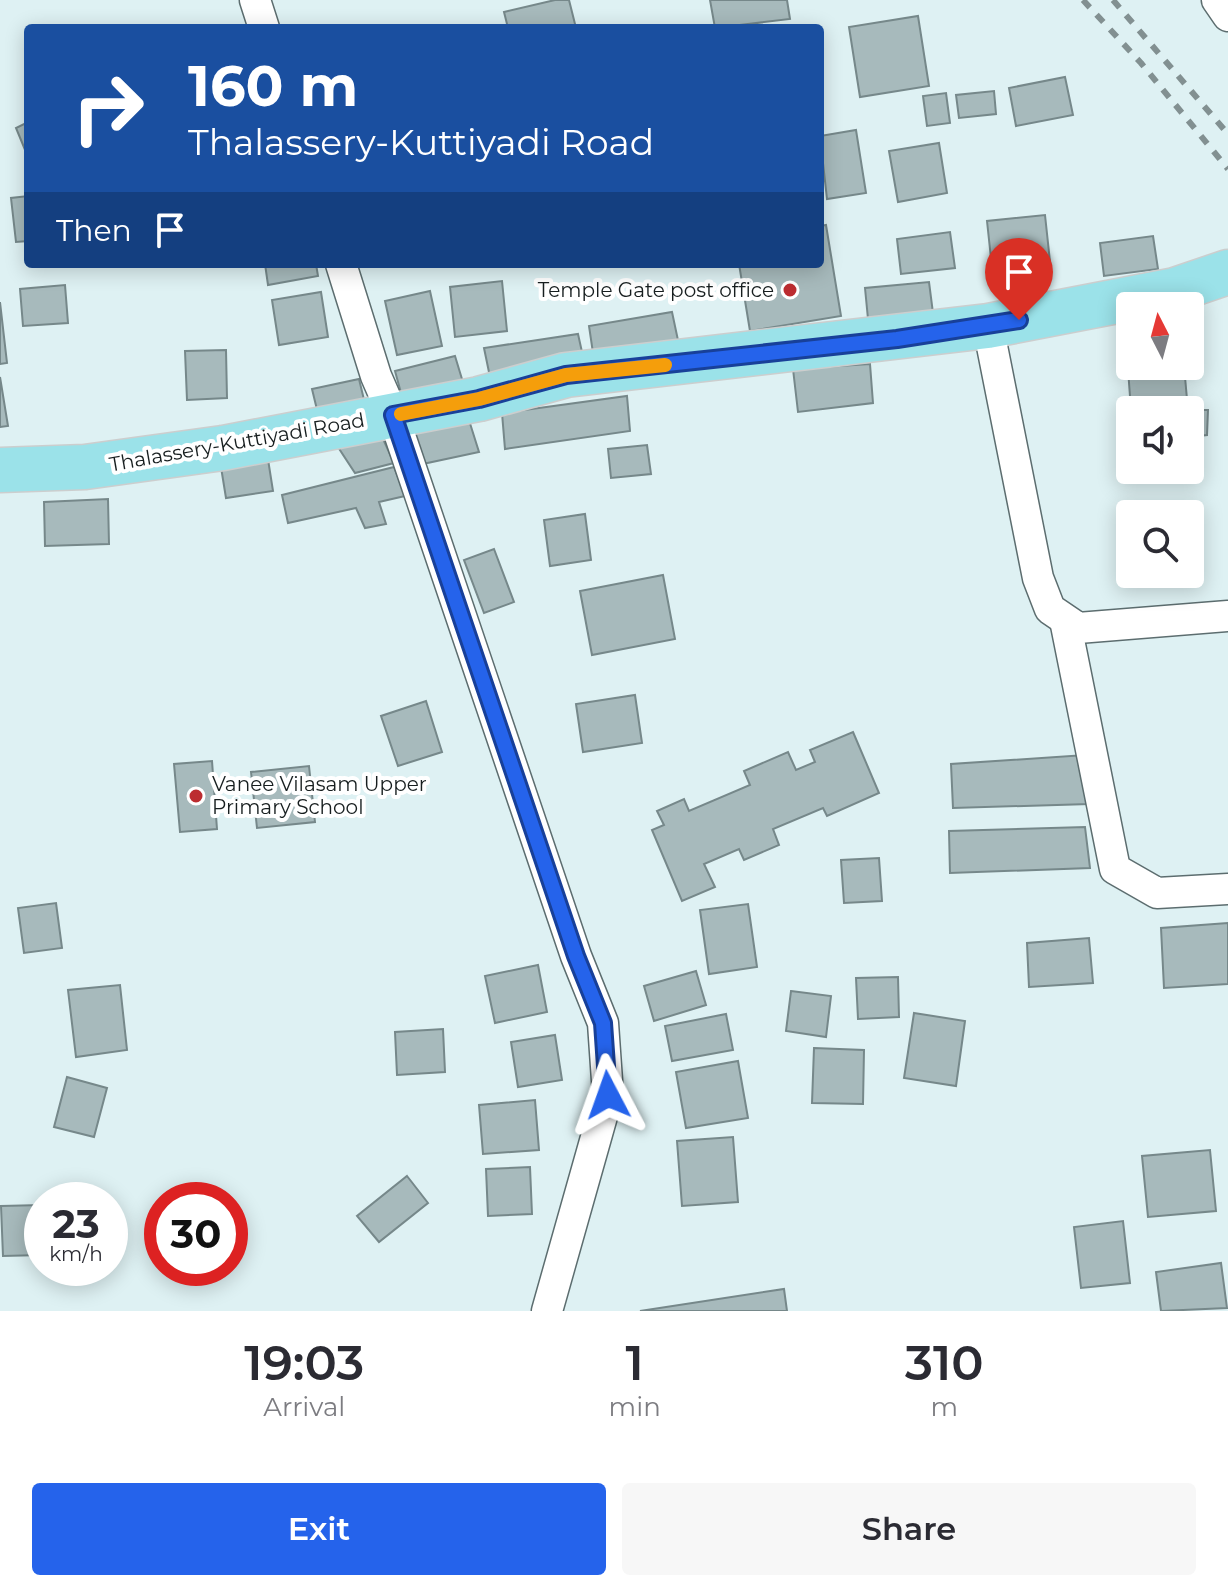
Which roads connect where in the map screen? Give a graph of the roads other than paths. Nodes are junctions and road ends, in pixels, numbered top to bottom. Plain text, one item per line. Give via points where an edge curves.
1 (255, 0) edge
2 (1217, 0) edge
3 (1228, 16) edge
4 (263, 24) edge
5 (342, 268) edge
6 (1228, 272) edge
7 (988, 326) junction
8 (393, 415) junction
9 (0, 470) edge
10 (1228, 616) edge
11 (1065, 620) junction
12 (1228, 889) edge
13 (547, 1311) edge

1 - 4 street
2 - 3 street
5 - 8 street
6 - 7 main road, Thalassery-Kuttiyadi Road via 1175,290
7 - 8 main road, Thalassery-Kuttiyadi Road via 566,375
7 - 11 street via 1038,578 1050,609
8 - 9 main road, Thalassery-Kuttiyadi Road via 208,450 85,467
8 - 13 street via 603,1023 608,1095
10 - 11 street via 1078,628
11 - 12 street via 1115,869 1157,893

